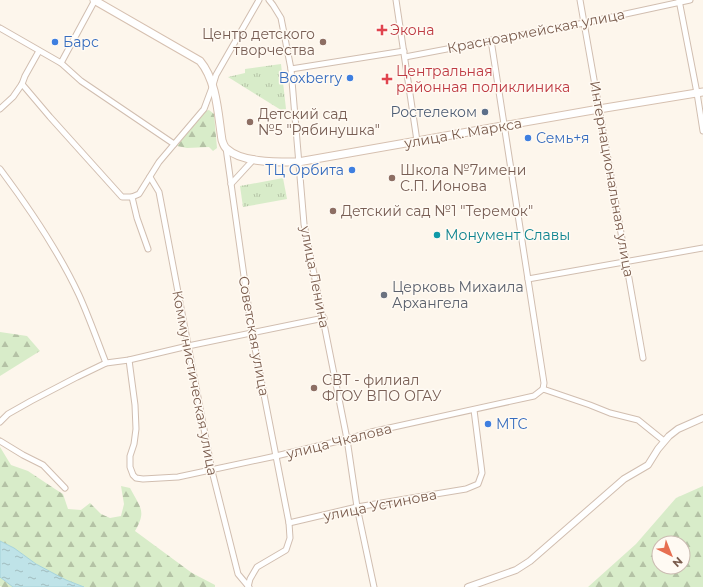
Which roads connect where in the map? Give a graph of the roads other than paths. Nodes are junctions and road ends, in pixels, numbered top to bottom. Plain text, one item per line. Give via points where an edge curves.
1 (95, 0) edge
2 (259, 0) edge
3 (269, 0) edge
4 (396, 0) edge
5 (580, 0) edge
6 (690, 0) edge
7 (679, 1) edge
8 (584, 23) junction
9 (0, 28) edge
10 (491, 40) junction
11 (39, 51) junction
12 (404, 54) junction
13 (61, 63) junction
14 (291, 69) junction
15 (22, 84) junction
16 (213, 85) junction
17 (700, 92) edge
18 (599, 108) junction
19 (0, 109) edge
20 (505, 126) junction
21 (703, 131) edge
22 (417, 142) junction
23 (174, 144) junction
24 (226, 148) junction
25 (254, 159) junction
26 (298, 162) junction
27 (0, 169) edge
28 (150, 177) junction
29 (231, 184) junction
30 (132, 197) junction
31 (148, 248) dead end
32 (703, 248) edge
33 (627, 261) junction
34 (528, 279) junction
35 (324, 318) junction
36 (252, 332) junction
37 (188, 346) junction
38 (643, 358) dead end
39 (128, 360) junction
40 (106, 363) junction
41 (543, 389) junction
42 (474, 410) junction
43 (703, 418) edge
44 (0, 422) edge
45 (347, 439) junction
46 (0, 441) edge
47 (664, 441) junction
48 (276, 456) junction
49 (212, 470) junction
50 (65, 488) dead end
51 (357, 507) junction
52 (289, 523) junction
53 (249, 586) edge
54 (374, 587) edge
55 (468, 587) edge

1 - 13 street
1 - 16 main road via 200,61
2 - 16 street via 216,75
3 - 14 street, улица Ленина via 281,18
4 - 12 street
5 - 8 street, Интернациональная улица
6 - 7 street, Красноармейская улица
7 - 8 street, Красноармейская улица
7 - 17 street
8 - 10 street, Красноармейская улица
8 - 18 street, Интернациональная улица
9 - 11 street
10 - 12 street, Красноармейская улица
10 - 20 street
11 - 13 street
11 - 15 street
12 - 14 street, Красноармейская улица
12 - 22 street
13 - 23 street via 81,81
14 - 26 street, улица Ленина
15 - 19 street
15 - 30 street via 122,197
16 - 23 street via 204,109
16 - 24 main road via 222,140
17 - 18 main road, улица К. Маркса
17 - 21 street
18 - 20 main road, улица К. Маркса
18 - 33 street, Интернациональная улица
20 - 22 main road, улица К. Маркса
20 - 34 street
22 - 26 main road, улица К. Маркса
23 - 28 street
24 - 25 main road, улица К. Маркса via 234,154
24 - 29 street, Советская улица
25 - 26 main road, улица К. Маркса
25 - 29 street
26 - 35 street, улица Ленина via 304,224
27 - 40 street via 50,240 79,295
28 - 30 street via 139,194
28 - 37 street, Коммунистическая улица via 159,192
29 - 36 street, Советская улица
30 - 31 street
32 - 33 street
33 - 34 street
33 - 38 street, Интернациональная улица
34 - 41 street
35 - 36 street
35 - 45 street, улица Ленина
36 - 37 street
36 - 48 street, Советская улица
37 - 39 street
37 - 49 street, Коммунистическая улица
39 - 40 street
39 - 49 street, улица Чкалова via 135,405 136,430 130,456 133,475 143,479 171,478
40 - 44 street via 31,401 8,414
41 - 42 street, улица Чкалова via 534,396
41 - 47 street via 610,413 638,420
42 - 45 street, улица Чкалова
42 - 51 street, улица Устинова via 482,474 478,484 466,490
43 - 47 street via 678,430
45 - 48 street, улица Чкалова
45 - 51 street, улица Ленина
46 - 50 street via 43,465
47 - 55 street via 648,465 624,479 530,561 516,570
48 - 49 street, улица Чкалова
48 - 52 street, Советская улица
49 - 53 street, Коммунистическая улица via 238,574
51 - 52 street, улица Устинова
51 - 54 street, улица Ленина
52 - 53 street via 290,538 286,550 257,566

